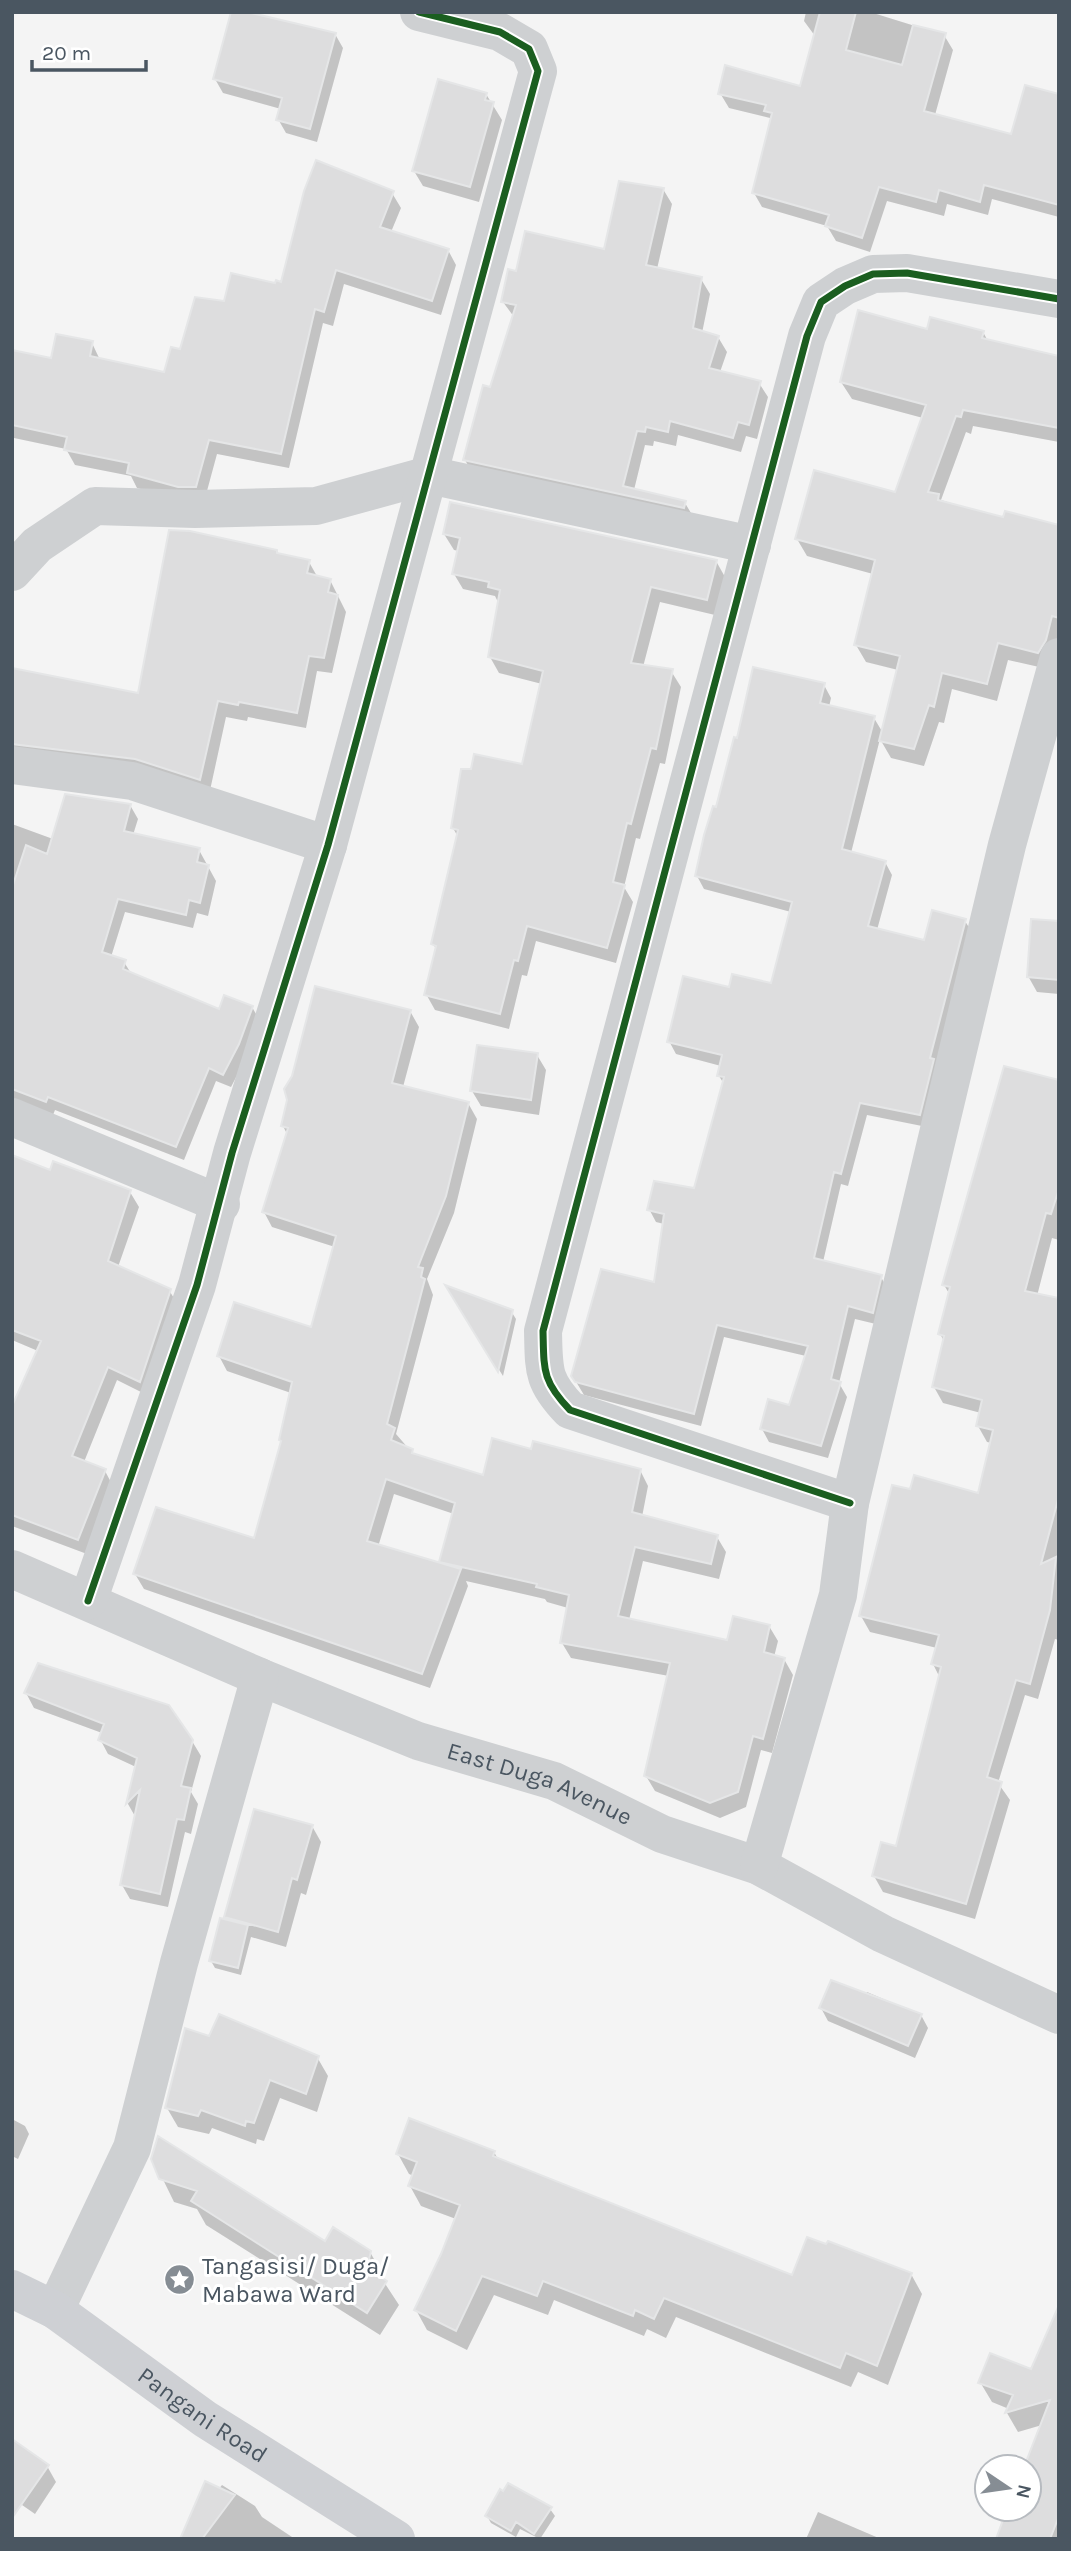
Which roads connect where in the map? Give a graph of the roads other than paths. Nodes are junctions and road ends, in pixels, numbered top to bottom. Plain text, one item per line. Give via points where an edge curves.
1 (419, 12) edge
2 (1059, 299) edge
3 (429, 475) junction
4 (752, 545) junction
5 (12, 572) edge
6 (1059, 657) edge
7 (12, 765) edge
8 (328, 845) junction
9 (12, 1117) edge
10 (220, 1205) junction
11 (850, 1503) junction
12 (12, 1569) edge
13 (88, 1601) junction
14 (260, 1677) junction
15 (759, 1866) junction
16 (1059, 2015) edge
17 (12, 2289) edge
18 (55, 2310) junction
19 (396, 2539) edge

1 - 3 street via 500,32 529,49 538,71
2 - 4 street via 907,273 873,274 821,302 807,336
3 - 4 street
3 - 5 street via 316,506 95,506 37,545
3 - 8 street
4 - 11 street via 543,1331 544,1367 550,1390 570,1410
6 - 11 street via 1003,859
7 - 8 street via 132,780
8 - 10 street
9 - 10 street
10 - 13 street
11 - 15 street via 838,1595
12 - 13 street, East Duga Avenue
13 - 14 street, East Duga Avenue
14 - 15 street, East Duga Avenue via 418,1741 554,1781 662,1834
14 - 18 street via 182,1950 132,2148
15 - 16 street, East Duga Avenue via 883,1934
17 - 18 main road, Pangani Road
18 - 19 main road, Pangani Road via 205,2419

